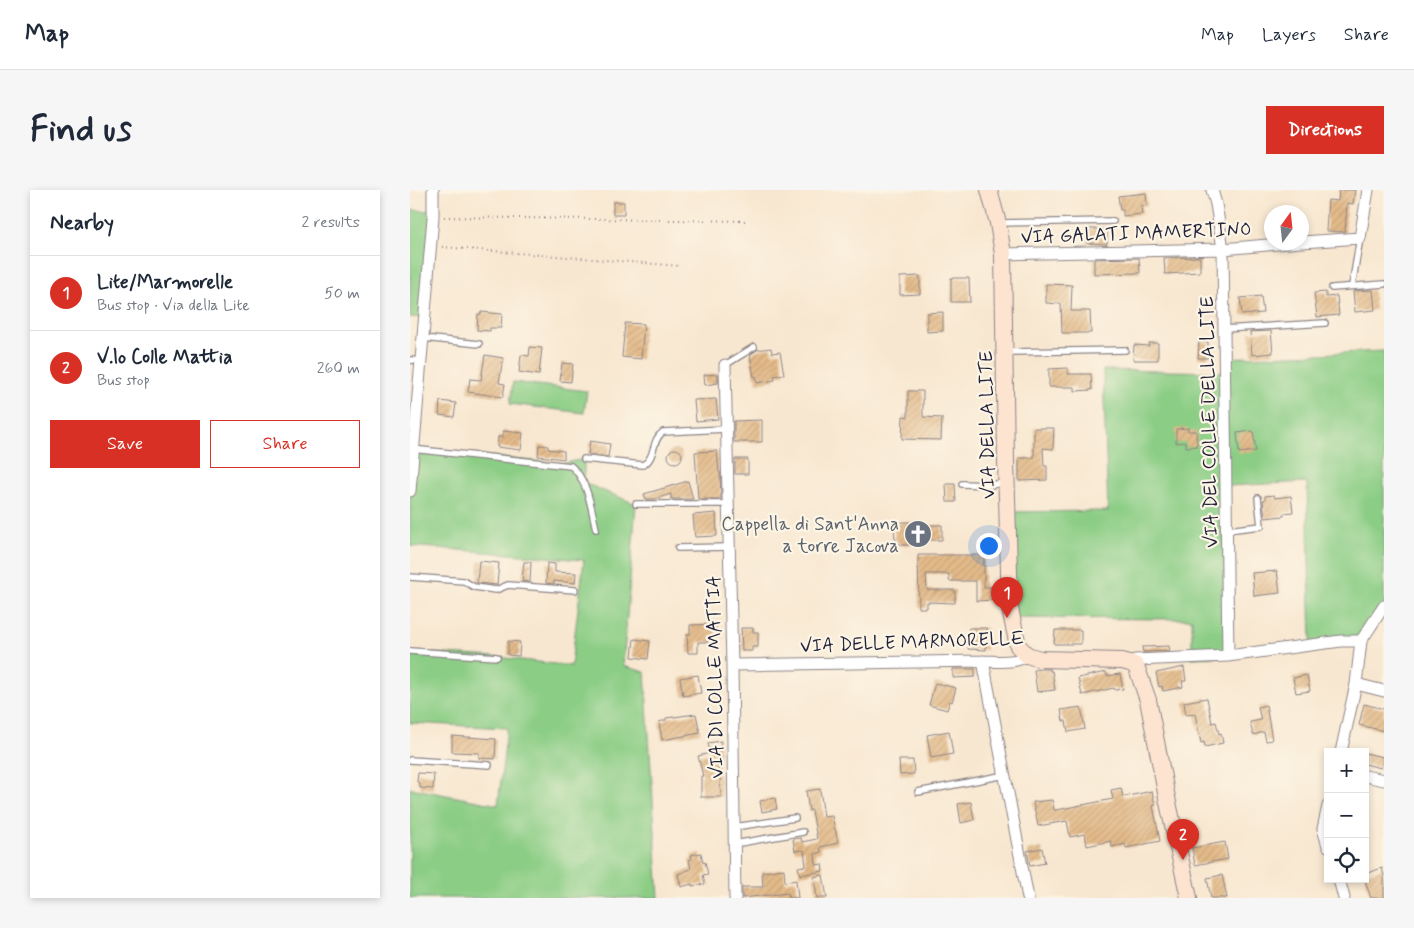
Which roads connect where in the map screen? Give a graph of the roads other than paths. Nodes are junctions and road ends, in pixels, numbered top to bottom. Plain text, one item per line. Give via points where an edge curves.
1 (433, 190) edge
2 (989, 190) edge
3 (1212, 190) edge
4 (1368, 190) edge
5 (1113, 221) dead end
6 (998, 223) junction
7 (1360, 238) junction
8 (1309, 241) edge
9 (1264, 245) edge
10 (1223, 248) junction
11 (1003, 254) junction
12 (1384, 284) edge
13 (1352, 286) junction
14 (1332, 288) dead end
15 (1325, 323) dead end
16 (1224, 329) junction
17 (423, 338) junction
18 (479, 344) dead end
19 (754, 347) dead end
20 (1125, 350) dead end
21 (1005, 352) junction
22 (416, 360) edge
23 (725, 365) joint
24 (726, 429) junction
25 (412, 449) edge
26 (584, 459) dead end
27 (1007, 482) junction
28 (962, 484) dead end
29 (410, 491) edge
30 (1258, 498) dead end
31 (636, 504) dead end
32 (728, 504) junction
33 (596, 529) dead end
34 (1227, 530) junction
35 (729, 547) junction
36 (678, 548) dead end
37 (410, 577) edge
38 (574, 590) dead end
39 (1384, 606) edge
40 (1361, 641) junction
41 (410, 652) edge
42 (1027, 655) junction
43 (1228, 656) junction
44 (497, 657) dead end
45 (983, 661) junction
46 (1130, 663) junction
47 (732, 665) junction
48 (1356, 684) junction
49 (1384, 690) edge
50 (1341, 748) edge
51 (410, 760) edge
52 (489, 765) dead end
53 (1005, 775) junction
54 (1369, 777) edge
55 (1384, 780) edge
56 (918, 792) dead end
57 (795, 818) dead end
58 (734, 827) junction
59 (803, 832) dead end
60 (734, 844) junction
61 (1340, 883) edge
62 (734, 898) edge
63 (1028, 898) edge
64 (1190, 898) edge
65 (1344, 898) edge

1 - 17 street
2 - 6 street, VIA DELLA LITE
3 - 10 street, VIA DEL COLLE DELLA LITE
4 - 7 street
5 - 6 lane
6 - 11 street, VIA DELLA LITE
7 - 8 street, VIA GALATI MAMERTINO
7 - 13 lane
9 - 10 street, VIA GALATI MAMERTINO
10 - 11 street, VIA GALATI MAMERTINO
10 - 16 street, VIA DEL COLLE DELLA LITE
11 - 21 street, VIA DELLA LITE
12 - 13 lane
13 - 14 lane
15 - 16 lane
16 - 34 street, VIA DEL COLLE DELLA LITE
17 - 18 lane
17 - 22 street
19 - 23 lane
20 - 21 lane
21 - 27 street, VIA DELLA LITE
22 - 25 street
23 - 24 street, VIA DI COLLE MATTIA
24 - 26 lane via 663,432 656,438 648,462 643,465
24 - 32 street, VIA DI COLLE MATTIA
25 - 29 street
25 - 33 lane via 571,466 584,483
27 - 28 lane
27 - 42 street, VIA DELLA LITE via 1010,609 1018,646
30 - 34 lane via 1261,526
31 - 32 lane
32 - 35 street, VIA DI COLLE MATTIA
34 - 43 street, VIA DEL COLLE DELLA LITE
35 - 36 lane
35 - 47 street, VIA DI COLLE MATTIA
37 - 38 lane via 464,581 474,587 496,590 508,585
39 - 40 street
40 - 43 street, VIA DELLE MARMORELLE
40 - 48 street
41 - 44 lane
42 - 45 street, VIA DELLE MARMORELLE via 1014,660
42 - 46 street, VIA DELLE MARMORELLE via 1051,660
43 - 46 street, VIA DELLE MARMORELLE via 1135,660
45 - 47 street, VIA DELLE MARMORELLE
45 - 53 street
46 - 64 street via 1136,666 1148,700
47 - 58 street, VIA DI COLLE MATTIA
48 - 49 street
48 - 50 street
51 - 52 lane
53 - 56 lane
53 - 63 street
54 - 55 street
57 - 58 lane
58 - 60 street, VIA DI COLLE MATTIA
59 - 60 lane
60 - 62 street, VIA DI COLLE MATTIA
61 - 65 street

